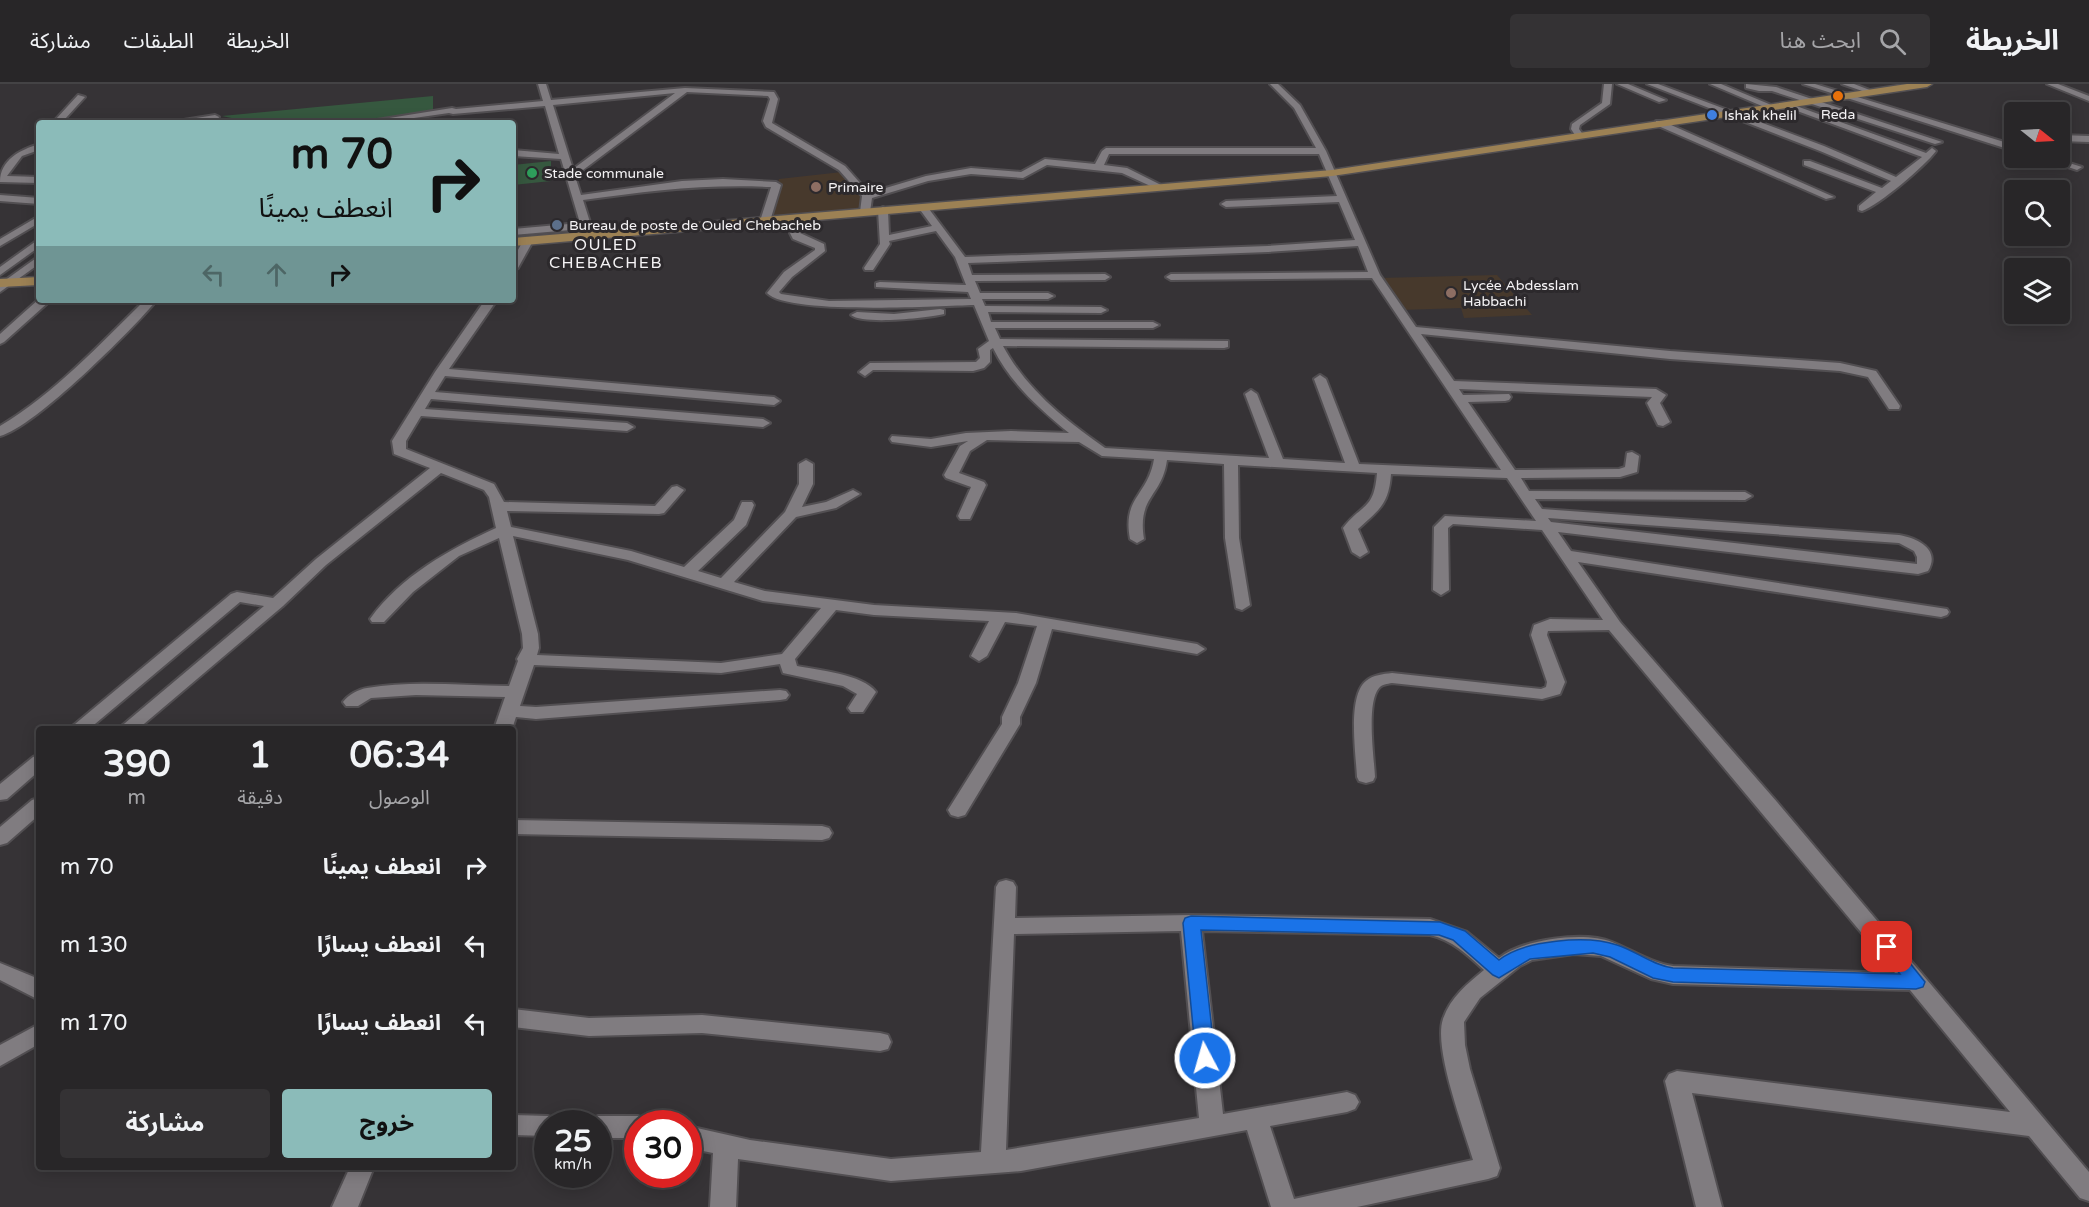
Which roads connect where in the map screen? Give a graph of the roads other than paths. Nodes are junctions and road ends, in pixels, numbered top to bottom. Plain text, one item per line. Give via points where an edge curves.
1 (542, 84) edge
2 (1274, 84) edge
3 (1606, 84) edge
4 (1621, 84) edge
5 (1651, 84) edge
6 (1714, 84) edge
7 (1785, 84) edge
8 (1807, 84) edge
9 (1919, 84) edge
10 (2051, 84) edge
11 (1749, 86) dead end
12 (689, 87) edge
13 (1682, 90) dead end
14 (1845, 90) edge
15 (81, 96) dead end
16 (1830, 98) junction
17 (2089, 99) edge
18 (1810, 101) junction
19 (547, 103) junction
20 (1674, 105) dead end
21 (1785, 105) junction
22 (1772, 107) junction
23 (1684, 109) dead end
24 (1738, 112) junction
25 (1724, 114) junction
26 (1705, 116) junction
27 (215, 117) dead end
28 (61, 120) edge
29 (192, 120) edge
30 (385, 120) edge
31 (1659, 123) junction
32 (1966, 134) junction
33 (1580, 136) junction
34 (2004, 136) edge
35 (2070, 138) edge
36 (2089, 139) edge
37 (1938, 142) junction
38 (2004, 145) edge
39 (36, 148) edge
40 (1322, 151) junction
41 (516, 153) edge
42 (1928, 156) junction
43 (566, 157) junction
44 (1808, 163) dead end
45 (2070, 165) edge
46 (1099, 166) junction
47 (2077, 167) dead end
48 (1332, 172) junction
49 (571, 175) junction
50 (1, 179) edge
51 (36, 180) edge
52 (1898, 181) junction
53 (1160, 187) junction
54 (1884, 192) junction
55 (867, 196) junction
56 (1829, 197) dead end
57 (0, 198) edge
58 (578, 198) junction
59 (1343, 199) junction
60 (36, 201) edge
61 (1226, 204) dead end
62 (923, 207) junction
63 (1862, 208) dead end
64 (883, 210) junction
65 (865, 212) junction
66 (809, 218) junction
67 (36, 221) edge
68 (765, 221) junction
69 (940, 228) junction
70 (588, 231) junction
71 (516, 232) edge
72 (884, 239) junction
73 (528, 241) junction
74 (516, 242) edge
75 (0, 243) edge
76 (1362, 243) junction
77 (36, 245) edge
78 (961, 260) junction
79 (36, 261) edge
80 (516, 263) edge
81 (869, 267) dead end
82 (1375, 275) junction
83 (1105, 277) dead end
84 (1171, 277) dead end
85 (36, 281) edge
86 (2, 282) edge
87 (880, 285) dead end
88 (1048, 296) dead end
89 (976, 297) junction
90 (42, 303) edge
91 (148, 303) edge
92 (489, 303) edge
93 (1101, 310) dead end
94 (858, 315) dead end
95 (987, 325) junction
96 (1153, 325) dead end
97 (1412, 330) junction
98 (0, 340) edge
99 (995, 342) junction
100 (1224, 344) dead end
101 (441, 372) junction
102 (865, 372) dead end
103 (1320, 379) dead end
104 (1455, 392) junction
105 (1251, 394) dead end
106 (428, 395) junction
107 (774, 401) dead end
108 (1894, 406) dead end
109 (417, 412) junction
110 (1663, 422) dead end
111 (763, 423) dead end
112 (627, 427) dead end
113 (0, 432) edge
114 (985, 436) junction
115 (1082, 438) junction
116 (897, 439) dead end
117 (1161, 456) junction
118 (1632, 456) dead end
119 (1231, 460) junction
120 (1277, 462) junction
121 (806, 464) dead end
122 (439, 468) junction
123 (1354, 468) junction
124 (1384, 470) junction
125 (1510, 474) junction
126 (677, 490) dead end
127 (853, 494) dead end
128 (1525, 495) junction
129 (1745, 496) dead end
130 (747, 505) dead end
131 (498, 506) junction
132 (791, 514) junction
133 (965, 516) dead end
134 (1542, 520) junction
135 (503, 530) junction
136 (1137, 539) dead end
137 (1360, 552) dead end
138 (1565, 555) junction
139 (687, 573) junction
140 (724, 584) junction
141 (1441, 590) dead end
142 (277, 603) junction
143 (833, 604) junction
144 (1242, 606) dead end
145 (1941, 612) dead end
146 (999, 618) junction
147 (378, 619) dead end
148 (1046, 624) junction
149 (1614, 626) junction
150 (1197, 649) dead end
151 (979, 656) dead end
152 (787, 658) junction
153 (525, 659) junction
154 (514, 692) junction
155 (780, 695) dead end
156 (352, 702) dead end
157 (856, 708) dead end
158 (509, 711) junction
159 (82, 726) edge
160 (131, 726) edge
161 (504, 726) edge
162 (36, 764) edge
163 (1366, 777) dead end
164 (0, 794) edge
165 (36, 808) edge
166 (958, 810) dead end
167 (516, 827) edge
168 (822, 833) dead end
169 (0, 838) edge
170 (1006, 887) dead end
171 (1191, 923) junction
172 (1004, 926) junction
173 (1499, 970) junction
174 (0, 971) edge
175 (1916, 982) junction
176 (36, 988) edge
177 (516, 1018) edge
178 (36, 1035) edge
179 (880, 1042) dead end
180 (0, 1056) edge
181 (1347, 1102) dead end
182 (1255, 1118) junction
183 (516, 1125) edge
184 (534, 1126) edge
185 (1212, 1126) junction
186 (2036, 1126) junction
187 (702, 1140) edge
188 (726, 1146) junction
189 (993, 1162) junction
190 (361, 1170) edge
191 (2089, 1190) edge
192 (345, 1207) edge
193 (723, 1207) edge
194 (1284, 1207) edge
195 (1303, 1207) edge
196 (1709, 1207) edge

1 - 19 street
2 - 40 street via 1297,107
3 - 33 street via 1606,104 1576,124
4 - 20 street
5 - 25 street
6 - 22 street
7 - 16 street
8 - 14 street
9 - 14 main road via 1871,92
10 - 17 street
11 - 18 street
12 - 19 street
12 - 49 street
12 - 55 street via 771,94 774,99 769,125 842,168
13 - 24 street
14 - 16 main road
14 - 32 street
15 - 28 street
16 - 18 main road
18 - 21 main road
18 - 37 street
19 - 30 street
19 - 43 street
21 - 22 main road
21 - 42 street
22 - 24 main road
23 - 26 street
24 - 25 main road
25 - 26 main road
25 - 52 street via 1821,148
26 - 31 main road
27 - 29 street
31 - 33 main road
31 - 56 street
32 - 34 street
32 - 37 street
32 - 38 street
33 - 48 main road
35 - 36 street
37 - 42 street
39 - 50 street via 19,154
40 - 46 street via 1106,151
40 - 48 street
41 - 43 street
42 - 52 street
43 - 49 street
44 - 54 street
45 - 47 street
46 - 53 street via 1124,170
46 - 55 street via 1045,162 1023,175 971,171
48 - 53 main road
48 - 59 street
49 - 58 street
50 - 51 street
52 - 54 street
53 - 62 main road
54 - 63 street
55 - 65 street
57 - 60 street
58 - 68 street via 682,184 776,185
58 - 70 street
59 - 61 street
59 - 76 street
62 - 64 main road
62 - 69 street
64 - 65 main road
64 - 72 street
65 - 66 main road
66 - 68 main road
66 - 89 street via 795,233 820,246 820,251 779,282 773,292 777,297 829,304
67 - 75 street
68 - 70 main road
69 - 72 street
69 - 78 street
70 - 71 street
70 - 73 main road
72 - 81 street via 885,244
73 - 74 main road
73 - 80 street
76 - 78 street
76 - 82 street
77 - 86 street
78 - 89 street
79 - 86 street
82 - 84 street
82 - 97 street
83 - 89 street
85 - 86 main road
87 - 89 street
88 - 89 street
89 - 93 street
89 - 94 street via 894,317
89 - 95 street
90 - 98 street
91 - 113 street via 34,411
92 - 101 street
95 - 96 street
95 - 99 street
97 - 104 street
97 - 108 street via 1840,367 1872,374
99 - 100 street
99 - 102 street via 984,349 983,363 973,367 884,366
99 - 115 street via 1026,388
101 - 106 street
101 - 107 street
103 - 123 street
104 - 110 street via 1653,403
104 - 125 street
105 - 120 street
106 - 109 street
106 - 111 street
109 - 112 street
109 - 122 street via 399,441 399,451
114 - 115 street
114 - 116 street via 931,442
114 - 133 street via 964,449 951,475 979,485
115 - 117 street via 1102,452
117 - 119 street
117 - 136 street via 1158,476 1136,509
118 - 125 street via 1632,469 1620,473
119 - 120 street
119 - 144 street via 1232,538
120 - 123 street
121 - 132 street via 806,484
122 - 131 street via 489,487
122 - 142 street via 321,562
123 - 124 street
124 - 125 street
124 - 137 street via 1381,500 1350,528
125 - 128 street
126 - 131 street via 659,510
127 - 132 street via 831,505
128 - 129 street
128 - 134 street
130 - 139 street via 741,522
131 - 135 street
132 - 140 street
134 - 134 street via 1588,515 1899,539 1914,543 1923,551 1926,562 1918,569
134 - 138 street
134 - 141 street via 1450,519 1441,527
135 - 139 street via 631,556
135 - 147 street via 454,553 406,589
135 - 153 street via 530,634 531,648
138 - 145 street
138 - 149 street
139 - 140 street
140 - 143 street via 763,596
142 - 159 street via 237,597
142 - 160 street
143 - 146 street
143 - 152 street
146 - 148 street
146 - 151 street
148 - 150 street
148 - 166 street via 1011,724
149 - 163 street via 1550,624 1540,628 1556,682 1549,693 1379,680 1370,686 1363,708
149 - 175 street
152 - 153 street via 721,668
152 - 157 street via 789,669 848,682 867,692
153 - 154 street
154 - 156 street via 367,693
154 - 158 street
155 - 158 street via 536,713
158 - 161 street
162 - 164 street
165 - 169 street
167 - 168 street
170 - 172 street
171 - 172 street
171 - 173 street via 1440,928 1459,936
171 - 185 street
172 - 189 street
173 - 175 street via 1528,952 1593,946 1673,975
173 - 195 street via 1472,992 1454,1022 1458,1069 1488,1168
174 - 176 street
175 - 186 street
177 - 179 street via 589,1027 702,1024
178 - 180 street
181 - 182 street
182 - 185 street
182 - 194 street
183 - 184 street
185 - 189 street
186 - 191 street
186 - 196 street via 1677,1081
187 - 188 street
188 - 189 street via 891,1170
188 - 193 street
190 - 192 street

